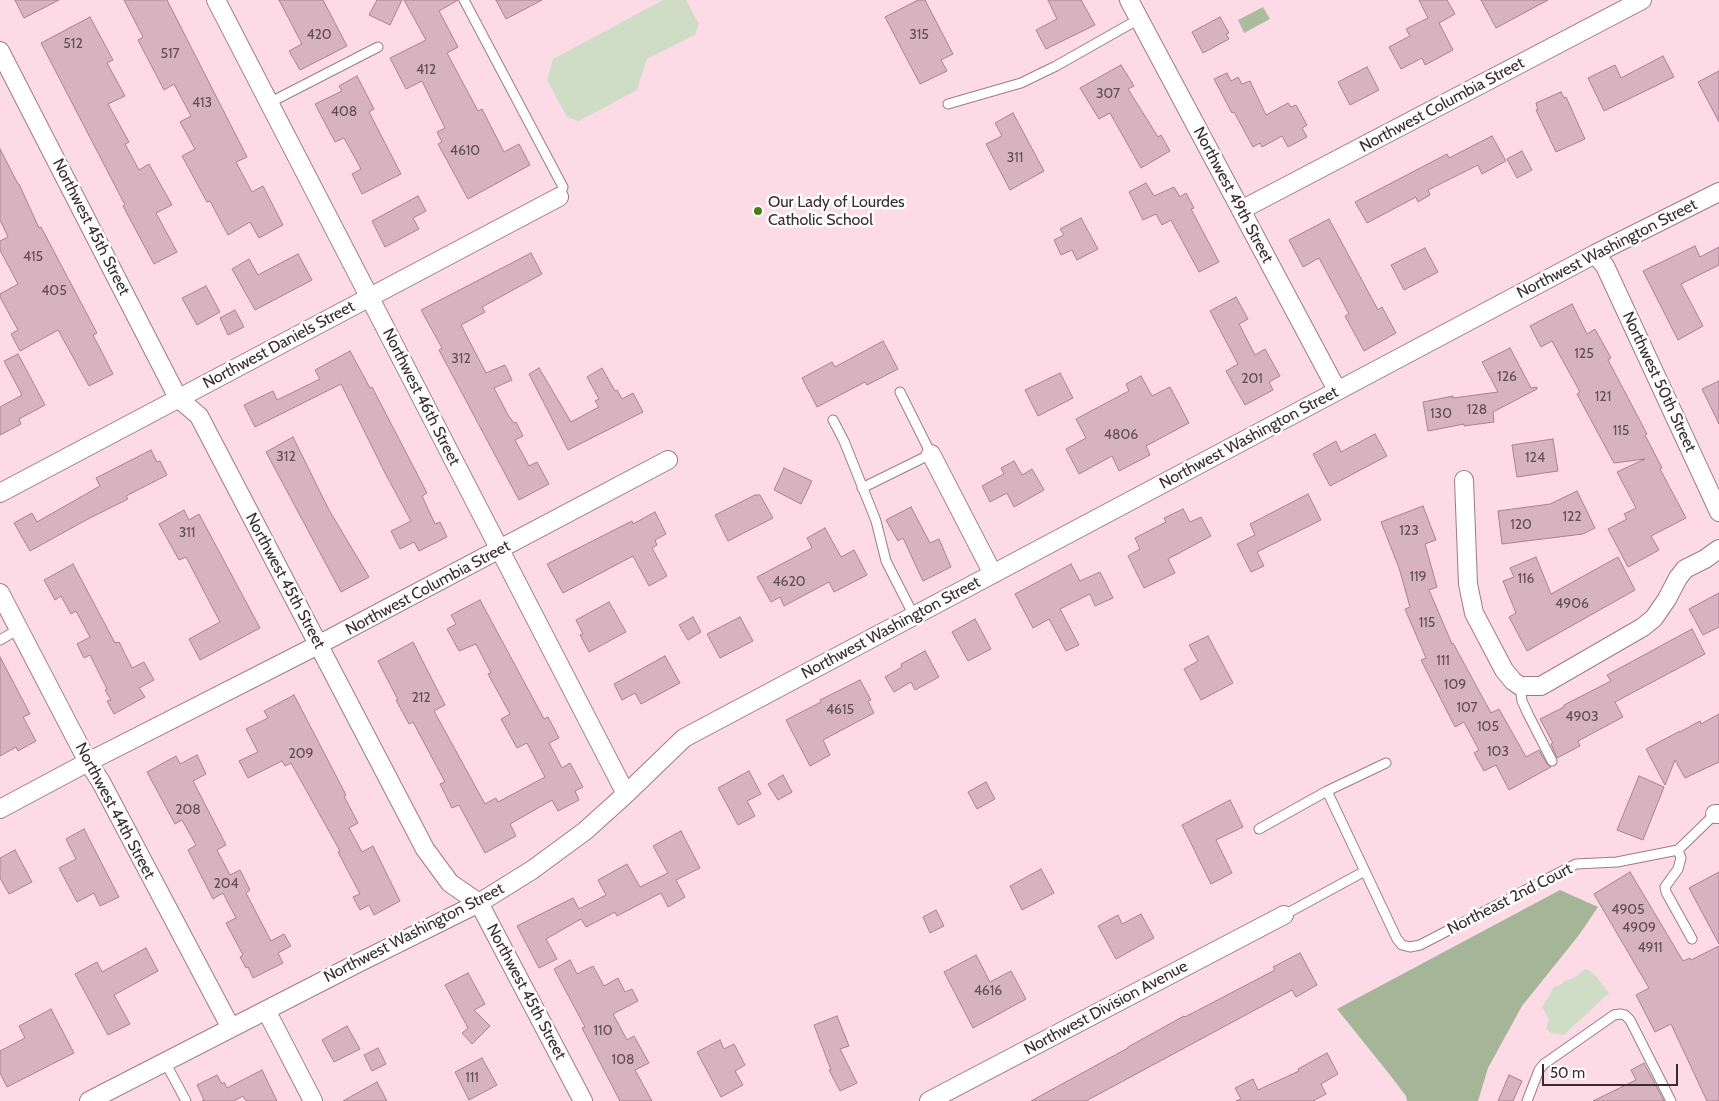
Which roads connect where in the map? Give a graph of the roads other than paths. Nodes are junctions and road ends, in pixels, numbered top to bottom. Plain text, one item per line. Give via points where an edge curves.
1 (216, 0) edge
2 (464, 0) edge
3 (1129, 0) edge
4 (1642, 0) edge
5 (1139, 19) junction
6 (378, 47) dead end
7 (0, 51) edge
8 (269, 103) junction
9 (948, 104) dead end
10 (1719, 192) edge
11 (559, 197) joint
12 (1241, 210) junction
13 (1595, 254) junction
14 (369, 297) junction
15 (1337, 390) junction
16 (900, 392) dead end
17 (178, 398) junction
18 (834, 420) dead end
19 (931, 454) junction
20 (668, 460) dead end
21 (1464, 480) dead end
22 (862, 488) junction
23 (0, 493) edge
24 (1719, 512) edge
25 (1719, 549) edge
26 (500, 550) junction
27 (993, 574) junction
28 (0, 593) edge
29 (914, 616) junction
30 (19, 630) junction
31 (0, 640) edge
32 (318, 645) junction
33 (1520, 686) junction
34 (1552, 761) dead end
35 (88, 762) junction
36 (1386, 763) dead end
37 (1327, 791) junction
38 (626, 794) junction
39 (0, 809) edge
40 (1717, 814) edge
41 (1259, 828) dead end
42 (1678, 850) junction
43 (1365, 871) junction
44 (479, 903) junction
45 (1284, 915) joint
46 (1692, 939) dead end
47 (266, 1010) junction
48 (231, 1028) junction
49 (165, 1062) junction
50 (89, 1101) edge
51 (186, 1101) edge
52 (314, 1101) edge
53 (583, 1101) edge
54 (929, 1101) edge
55 (1527, 1101) edge
56 (1671, 1101) edge

1 - 8 street, Northwest 46th Street
2 - 11 lane via 563,187
3 - 5 street, Northwest 49th Street
4 - 12 street, Northwest Columbia Street
5 - 9 lane via 1022,83
5 - 12 street, Northwest 49th Street
6 - 8 lane
7 - 17 street, Northwest 45th Street
8 - 14 street, Northwest 46th Street
10 - 13 street, Northwest Washington Street
11 - 14 street, Northwest Daniels Street
12 - 15 street, Northwest 49th Street
13 - 15 street, Northwest Washington Street
13 - 24 street, Northwest 50th Street via 1605,266
14 - 17 street, Northwest Daniels Street
14 - 26 street, Northwest 46th Street
15 - 27 street, Northwest Washington Street
16 - 19 lane
17 - 23 street, Northwest Daniels Street
17 - 32 street, Northwest 45th Street via 199,416
18 - 22 lane
19 - 22 lane
19 - 27 street
20 - 26 street, Northwest Columbia Street
21 - 33 street via 1468,584 1474,613 1504,670
22 - 29 lane via 876,521 886,561
25 - 33 street via 1685,569 1654,618 1644,627 1541,686
26 - 32 street, Northwest Columbia Street
26 - 38 street, Northwest 46th Street
27 - 29 street, Northwest Washington Street
28 - 30 street, Northwest 44th Street
29 - 38 street, Northwest Washington Street via 684,738
30 - 31 lane
30 - 35 street, Northwest 44th Street
32 - 35 street, Northwest Columbia Street
32 - 44 street, Northwest 45th Street via 425,849 450,883
33 - 34 lane via 1522,701
35 - 39 street, Northwest Columbia Street
35 - 48 street, Northwest 44th Street
36 - 37 lane
37 - 41 lane
37 - 43 lane
38 - 44 street, Northwest Washington Street via 585,831
40 - 42 lane
42 - 43 lane, Northeast 2nd Court via 1617,862 1576,864 1436,937 1410,947 1397,939
42 - 46 lane via 1681,858 1678,869 1665,887
43 - 45 lane
44 - 47 street, Northwest Washington Street
44 - 53 street, Northwest 45th Street
45 - 54 street, Northwest Division Avenue
47 - 48 street, Northwest Washington Street
47 - 52 street
48 - 49 street, Northwest Washington Street
49 - 50 street, Northwest Washington Street
49 - 51 lane
55 - 56 lane via 1544,1064 1614,1015 1622,1014 1630,1020

